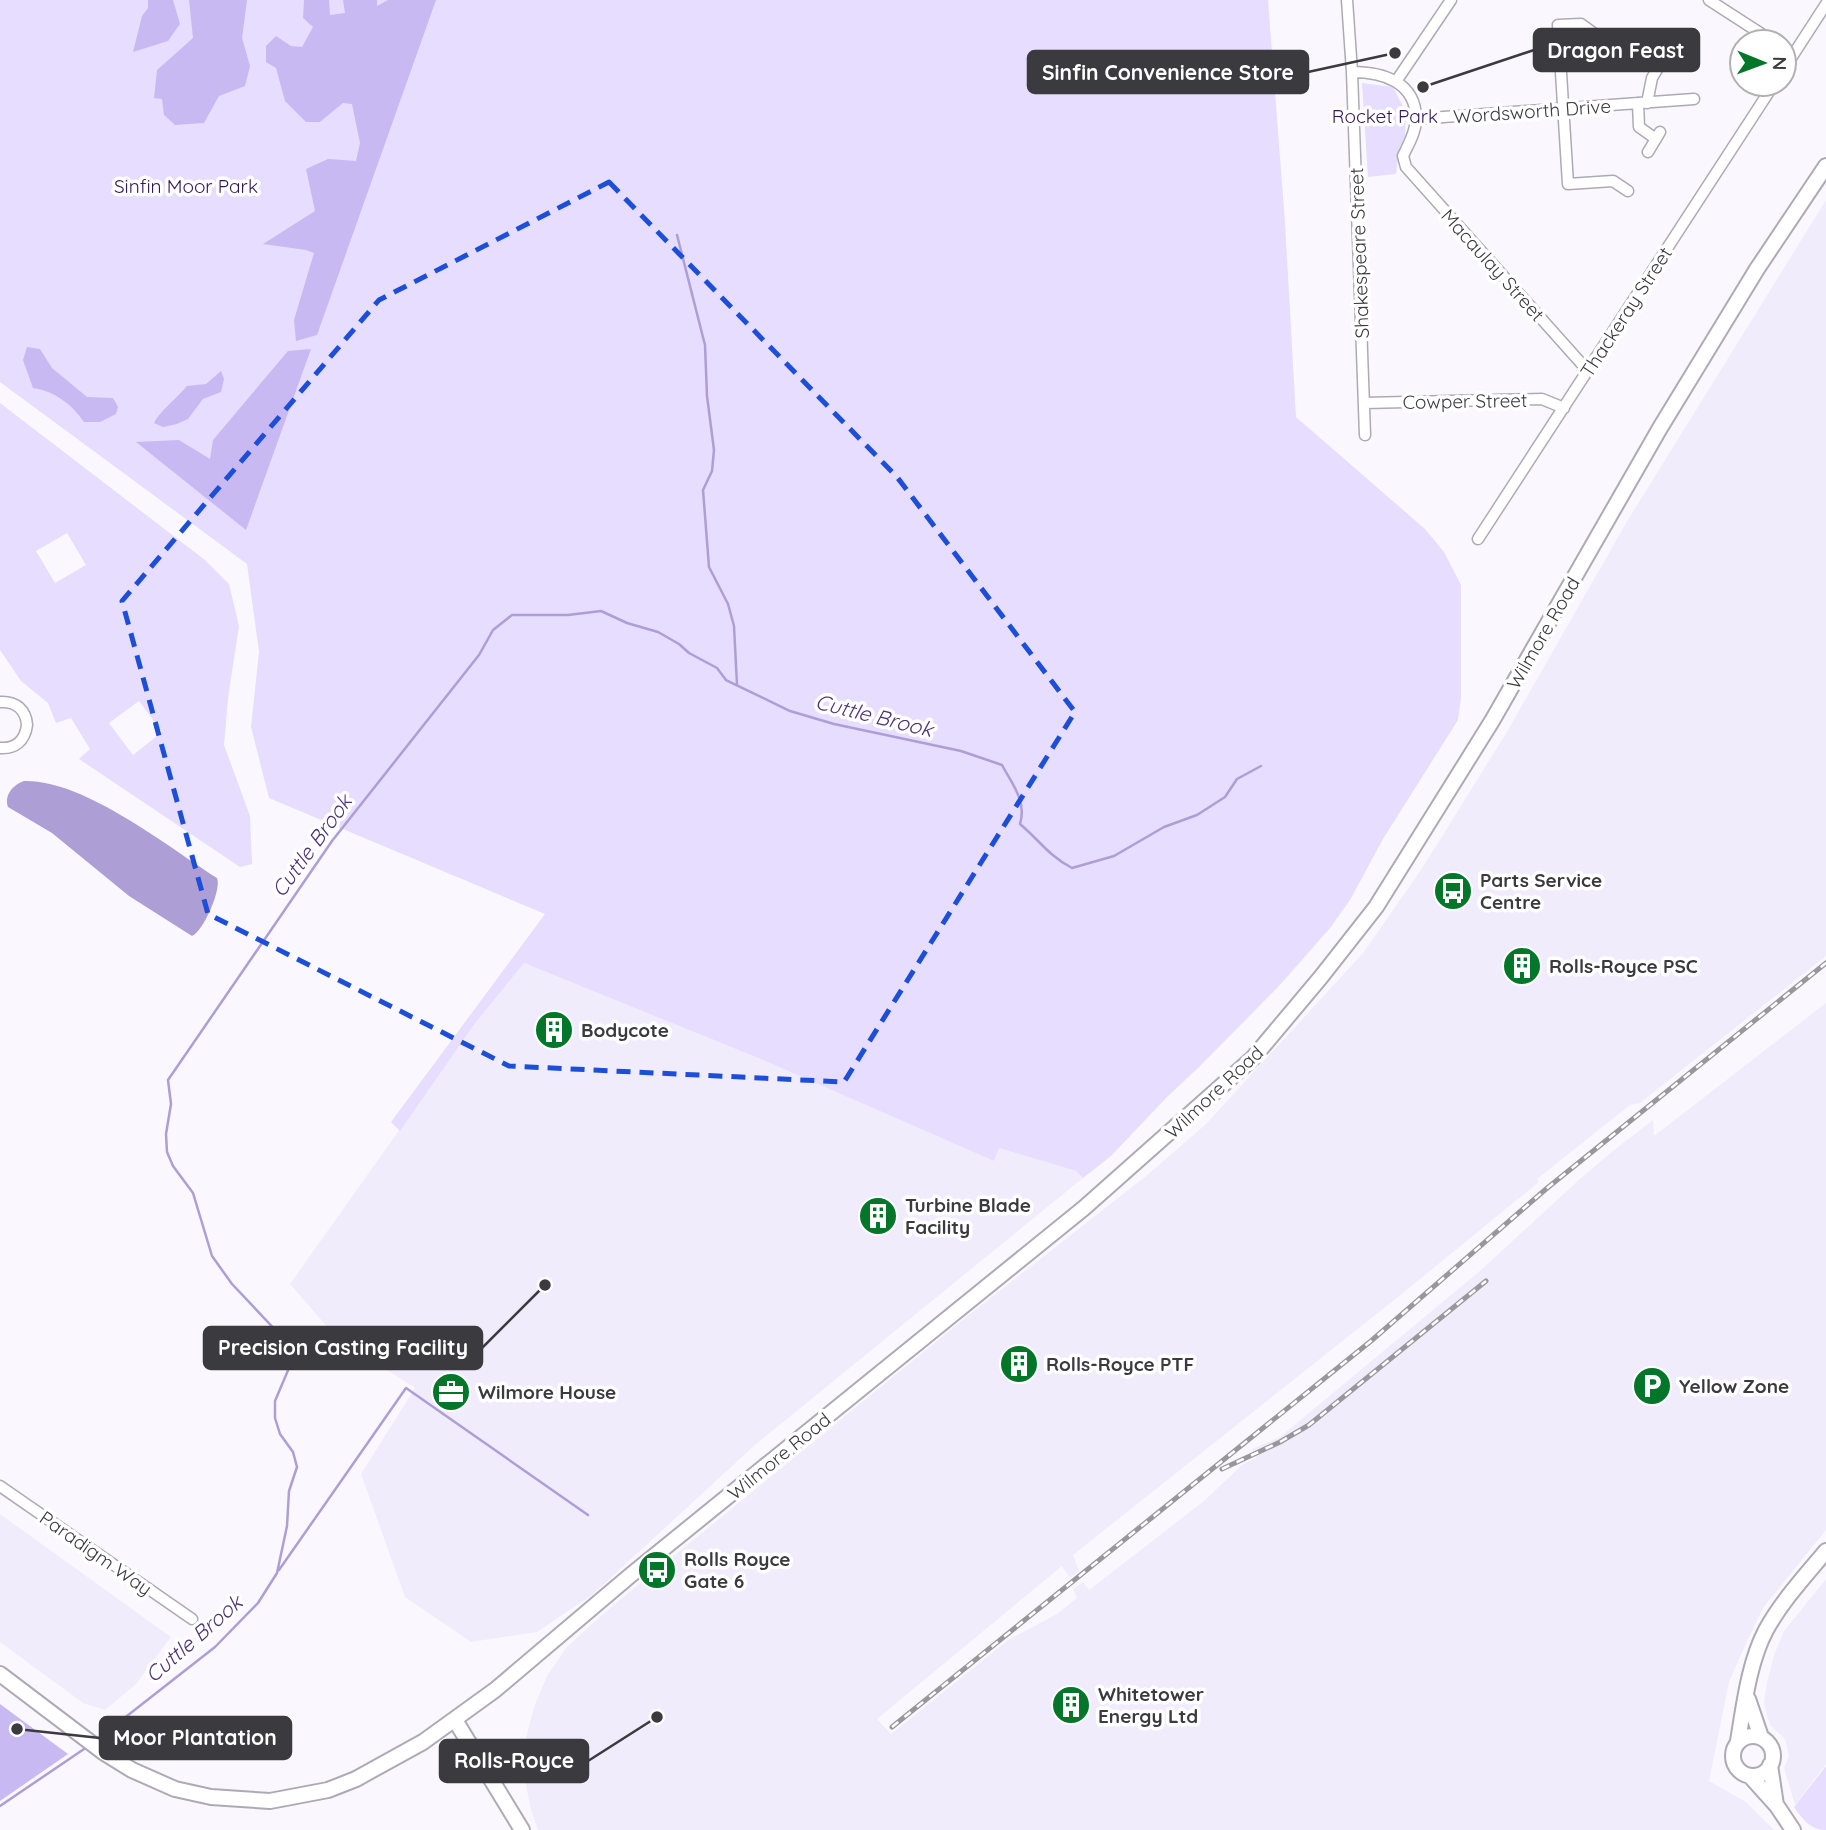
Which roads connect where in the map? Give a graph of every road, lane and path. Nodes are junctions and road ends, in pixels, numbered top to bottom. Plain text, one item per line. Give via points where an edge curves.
1 (1347, 0) edge
2 (1451, 0) edge
3 (1709, 0) edge
4 (1826, 4) edge
5 (1752, 28) edge
6 (1603, 40) dead end
7 (1798, 40) edge
8 (1668, 51) dead end
9 (1353, 72) junction
10 (1397, 80) junction
11 (1765, 98) edge
12 (1693, 99) dead end
13 (1643, 103) junction
14 (1563, 108) junction
15 (1416, 119) junction
16 (1648, 152) dead end
17 (1826, 166) edge
18 (1629, 191) dead end
19 (1588, 371) junction
20 (1364, 403) junction
21 (1564, 408) junction
22 (1365, 435) dead end
23 (1478, 539) dead end
24 (1, 700) edge
25 (3, 749) edge
26 (0, 1486) edge
27 (1826, 1551) edge
28 (192, 1619) dead end
29 (0, 1674) edge
30 (1747, 1697) junction
31 (455, 1720) junction
32 (1761, 1737) junction
33 (1738, 1741) junction
34 (1770, 1765) junction
35 (1750, 1776) junction
36 (1777, 1806) junction
37 (522, 1830) edge
38 (1793, 1830) edge

1 - 9 street, Shakespeare Street
2 - 10 street
3 - 5 street
4 - 7 street
6 - 14 street via 1581,24 1558,25
8 - 13 street
9 - 10 street via 1373,72
9 - 20 street, Shakespeare Street
10 - 15 street via 1412,100
11 - 19 street, Thackeray Street
12 - 13 street, Wordsworth Drive
13 - 14 street, Wordsworth Drive
13 - 16 street via 1639,127 1658,135
14 - 15 street, Wordsworth Drive
14 - 18 street via 1567,184 1613,181
15 - 19 street, Macaulay Street via 1403,156 1406,167
17 - 31 street, Wilmore Road via 1660,428 1408,858 1351,940 1253,1058 1084,1208
19 - 21 street, Thackeray Street
20 - 21 street, Cowper Street via 1542,399
20 - 22 street, Shakespeare Street
21 - 23 street, Thackeray Street
24 - 25 street via 21,708 27,719 24,737
26 - 28 street, Paradigm Way
27 - 30 street via 1765,1631
29 - 31 street, Wilmore Road via 132,1770 174,1789 211,1797 270,1801 318,1792 402,1755
30 - 32 street
30 - 33 street
31 - 37 street
32 - 33 street
32 - 34 street via 1772,1749
33 - 35 street via 1733,1762
34 - 35 street via 1762,1774
34 - 36 street
35 - 36 street
36 - 38 street

